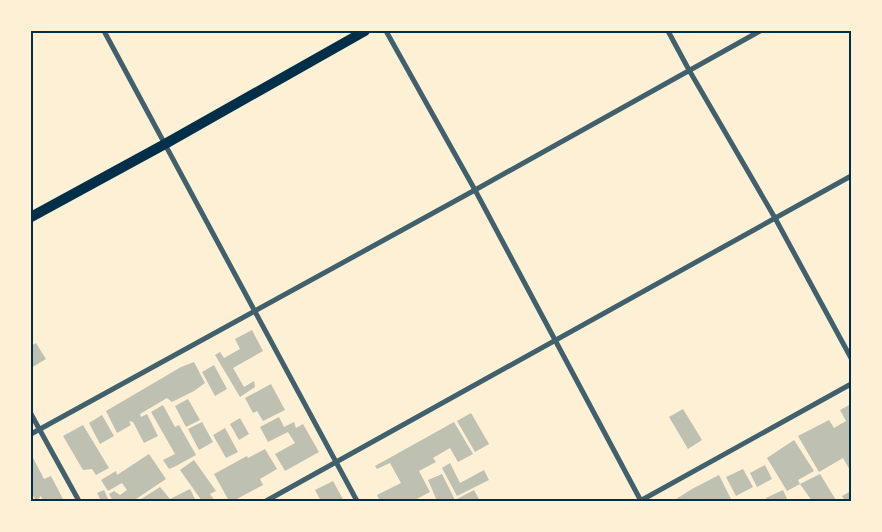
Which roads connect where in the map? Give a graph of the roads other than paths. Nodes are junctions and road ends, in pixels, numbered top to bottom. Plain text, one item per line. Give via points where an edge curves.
1 (104, 31) edge
2 (365, 31) edge
3 (386, 31) edge
4 (668, 31) edge
5 (760, 31) edge
6 (689, 70) junction
7 (165, 144) junction
8 (851, 176) edge
9 (475, 190) junction
10 (31, 217) edge
11 (775, 218) junction
12 (254, 311) junction
13 (555, 340) junction
14 (851, 358) edge
15 (851, 384) edge
16 (31, 414) edge
17 (40, 429) junction
18 (31, 434) edge
19 (336, 462) junction
20 (79, 501) edge
21 (266, 501) edge
22 (357, 501) edge
23 (641, 501) edge

1 - 7 street
2 - 7 main road
3 - 9 street
4 - 6 street
5 - 6 street
6 - 9 street
6 - 11 street
7 - 10 main road
7 - 12 street
8 - 11 street
9 - 12 street
9 - 13 street
11 - 13 street
11 - 14 street
12 - 17 street
12 - 19 street
13 - 19 street
13 - 23 street
15 - 23 street
16 - 17 street
17 - 18 street
17 - 20 street
19 - 21 street
19 - 22 street

